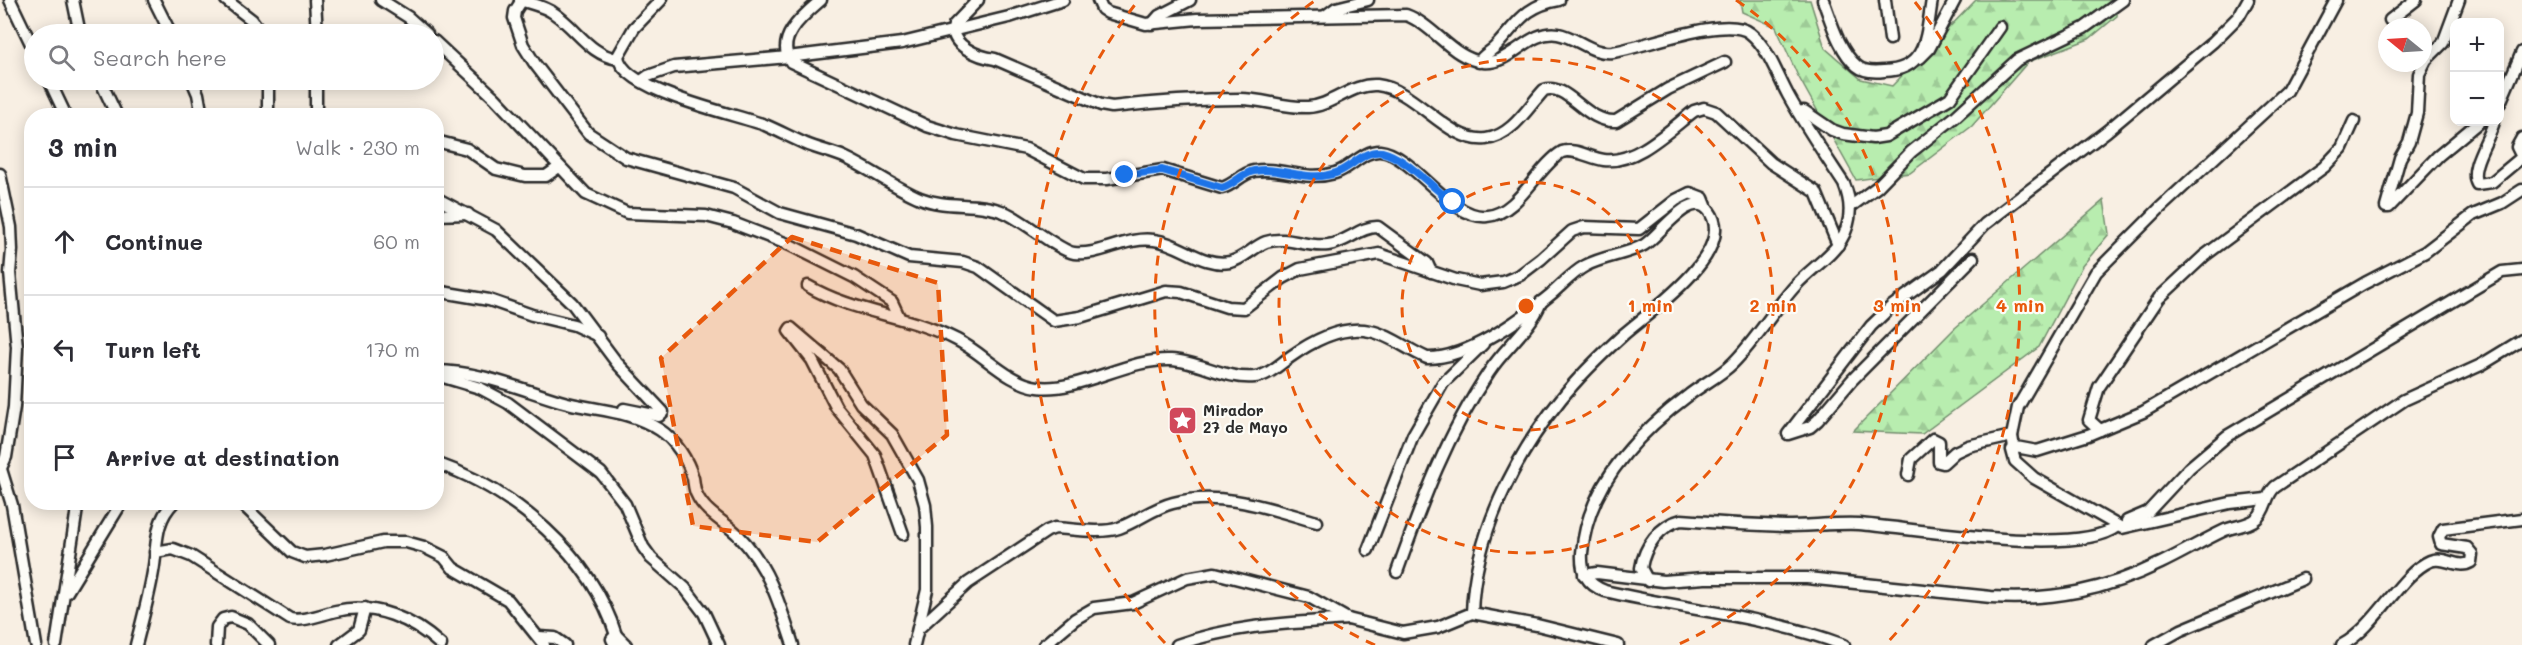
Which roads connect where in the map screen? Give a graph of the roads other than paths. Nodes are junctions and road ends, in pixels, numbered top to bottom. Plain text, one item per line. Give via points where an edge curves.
1 (10, 0) edge
2 (73, 0) edge
3 (154, 0) edge
4 (226, 0) edge
5 (315, 0) edge
6 (381, 0) edge
7 (521, 0) edge
8 (661, 0) edge
9 (820, 0) edge
10 (978, 0) edge
11 (1063, 0) edge
12 (1098, 0) edge
13 (1190, 0) edge
14 (1368, 0) edge
15 (1559, 0) edge
16 (1823, 0) edge
17 (1885, 0) edge
18 (1932, 0) edge
19 (1955, 0) edge
20 (2123, 0) edge
21 (2248, 0) edge
22 (2336, 0) edge
23 (2416, 0) edge
24 (2459, 0) edge
25 (1324, 16) junction
26 (2393, 18) edge
27 (78, 24) edge
28 (166, 24) edge
29 (255, 24) edge
30 (316, 24) edge
31 (416, 24) edge
32 (1152, 24) junction
33 (2000, 27) dead end
34 (24, 29) edge
35 (953, 30) junction
36 (1890, 39) dead end
37 (444, 50) edge
38 (2522, 52) edge
39 (788, 57) junction
40 (618, 59) junction
41 (1918, 59) junction
42 (1479, 62) junction
43 (1725, 62) dead end
44 (641, 81) junction
45 (54, 90) edge
46 (105, 90) edge
47 (196, 90) edge
48 (268, 90) edge
49 (316, 90) edge
50 (2504, 93) edge
51 (62, 108) edge
52 (113, 108) edge
53 (201, 108) edge
54 (268, 108) edge
55 (316, 108) edge
56 (1798, 111) junction
57 (2354, 121) dead end
58 (2474, 126) edge
59 (2493, 126) edge
60 (2522, 138) edge
61 (444, 143) edge
62 (559, 167) junction
63 (0, 174) edge
64 (2522, 190) edge
65 (444, 202) edge
66 (1850, 207) junction
67 (1707, 208) junction
68 (468, 214) junction
69 (444, 215) edge
70 (1838, 245) junction
71 (1973, 258) dead end
72 (2522, 270) edge
73 (1431, 272) junction
74 (808, 286) dead end
75 (444, 292) edge
76 (1541, 302) junction
77 (899, 317) junction
78 (598, 336) junction
79 (1489, 337) junction
80 (2522, 340) edge
81 (444, 372) edge
82 (444, 376) edge
83 (611, 410) junction
84 (2100, 430) junction
85 (2013, 442) junction
86 (444, 466) edge
87 (1, 467) edge
88 (1908, 475) dead end
89 (2266, 499) junction
90 (77, 510) edge
91 (117, 510) edge
92 (168, 510) edge
93 (248, 510) edge
94 (2522, 519) edge
95 (1317, 522) dead end
96 (2113, 525) junction
97 (903, 534) dead end
98 (1368, 550) dead end
99 (155, 552) junction
100 (1397, 572) dead end
101 (1584, 575) junction
102 (2303, 579) dead end
103 (1648, 581) junction
104 (64, 594) junction
105 (365, 609) junction
106 (1472, 613) junction
107 (1348, 619) junction
108 (917, 629) junction
109 (616, 640) edge
110 (542, 641) edge
111 (36, 645) edge
112 (56, 645) edge
113 (136, 645) edge
114 (216, 645) edge
115 (269, 645) edge
116 (339, 645) edge
117 (441, 645) edge
118 (565, 645) edge
119 (626, 645) edge
120 (719, 645) edge
121 (793, 645) edge
122 (914, 645) edge
123 (1044, 645) edge
124 (1177, 645) edge
125 (1618, 645) edge
126 (1844, 645) edge
127 (2154, 645) edge
128 (2342, 645) edge

1 - 34 street
2 - 27 street
3 - 28 street
4 - 29 street
5 - 30 street
6 - 31 street
7 - 40 street via 548,9 588,45
7 - 73 street via 514,18 523,45 535,64 588,133 626,158 734,188 780,213 856,234 909,257 978,267 1054,321 1166,291 1244,308 1300,269 1373,255 1389,256
8 - 40 street via 634,28
9 - 39 street via 796,24 787,40
10 - 35 street
11 - 35 street
12 - 32 street via 1108,13
13 - 32 street via 1159,16
14 - 25 street via 1336,8
15 - 42 street via 1525,12
16 - 41 street via 1845,51 1859,68 1888,71
17 - 36 street
18 - 41 street
19 - 41 street via 1929,49
20 - 66 street via 2084,28 2008,67
21 - 71 street via 2239,16 2204,50 2107,131 1985,224 1942,270 1892,306 1871,326 1788,434 1818,420 1852,380
22 - 85 street via 2287,91 2274,106 2159,209 2096,272 2025,392 2018,407
23 - 26 street
24 - 58 street via 2443,43 2426,60 2419,75 2417,113 2386,207
25 - 32 street
25 - 42 street via 1406,15
33 - 56 street via 1950,98 1886,136 1843,134
35 - 39 street via 902,43
35 - 43 street via 959,42 979,56 995,59 1101,105 1242,99 1311,107 1376,85 1400,94 1477,139 1498,136 1507,130 1550,88 1563,92 1593,117 1616,121 1668,89
37 - 62 street
38 - 50 street
39 - 44 street via 674,67
39 - 70 street via 791,62 927,126 1026,149 1084,180 1162,170 1222,188 1255,170 1304,177 1331,174 1379,151 1400,160 1453,202 1487,217 1517,198 1562,152 1604,160 1627,157 1694,111 1710,109 1772,163 1816,192
40 - 44 street
42 - 56 street via 1495,61 1548,33 1606,52 1732,26 1756,39
44 - 73 street via 664,94 765,125 845,158 921,198 1006,212 1073,253 1153,239 1208,260 1227,262 1273,240 1328,246 1378,227 1427,263
45 - 51 street
46 - 52 street
47 - 53 street
48 - 54 street
49 - 55 street
56 - 66 street via 1844,184
57 - 84 street via 2342,147 2324,167 2204,256 2159,298 2099,387 2089,420
59 - 60 street via 2474,166 2477,184 2492,182 2522,157 2517,147
61 - 62 street via 467,149 496,169 525,176 546,176
62 - 77 street via 586,194 627,213 719,218 790,245 881,293 892,302
63 - 87 street via 10,227 16,347 14,407
64 - 84 street via 2473,214 2425,252 2143,412
65 - 68 street
66 - 70 street via 1849,221
67 - 73 street via 1703,198 1690,193 1639,229 1579,228 1529,268 1503,282 1480,285
67 - 76 street via 1696,204 1685,208 1645,245 1584,266
67 - 106 street via 1716,222 1714,241 1691,274 1667,300 1598,358 1560,399 1520,460 1498,504 1486,540 1473,586
68 - 69 street
68 - 78 street via 496,230 573,303
70 - 101 street via 1798,282 1736,360 1665,414 1627,452 1593,507 1583,547
72 - 96 street via 2502,272 2247,423 2188,468 2148,512
74 - 77 street via 841,302
75 - 78 street via 471,295 574,325
76 - 79 street
76 - 100 street via 1534,318 1490,370 1453,432 1426,491
77 - 79 street via 958,340 1015,378 1038,387 1066,384 1161,360 1237,376 1261,376 1313,342 1350,331 1382,335 1427,358 1469,348
78 - 83 street via 617,363 663,412 659,416 614,407
79 - 98 street via 1443,383 1413,435
80 - 89 street via 2481,365 2404,400 2275,487
81 - 83 street via 453,371 561,401
82 - 120 street via 508,403 601,473 625,504 643,547 692,597
83 - 121 street via 654,427 671,440 684,457 703,504 757,556 771,580
84 - 85 street via 2037,451
85 - 88 street via 1968,446 1943,463 1939,462 1939,442 1932,439 1911,459
85 - 96 street via 2015,461 2034,478
86 - 109 street via 470,476 547,529 562,544 609,614
87 - 111 street via 12,505
89 - 96 street via 2230,503 2129,528
89 - 103 street via 2262,512 2252,522 2225,529 2160,564 2065,596 2019,599 1807,578
90 - 104 street
91 - 104 street
92 - 99 street via 161,518
93 - 110 street via 292,552 305,557 383,542 424,547 500,593
94 - 128 street via 2443,529 2440,542 2469,549 2470,562 2463,565 2430,561
95 - 108 street via 1231,499 1165,506 1119,528 1055,528 968,583
96 - 103 street via 2097,537 2076,540 1977,537 1857,524 1787,526 1681,520 1669,523 1650,544 1641,568
97 - 108 street via 875,455 837,407 812,360 789,331 791,327 829,358 848,380 861,404 892,434 918,480 925,505 928,550 927,590
99 - 105 street via 173,549 191,556 290,619
99 - 113 street
101 - 103 street via 1597,573
101 - 126 street via 1590,584 1605,591 1719,611
102 - 127 street
104 - 112 street
105 - 116 street via 358,630
105 - 117 street via 399,616
106 - 107 street via 1438,627 1403,633
106 - 125 street
107 - 123 street via 1309,597 1228,575 1200,574 1133,603 1094,608
107 - 124 street via 1270,624 1206,634
108 - 122 street
109 - 119 street
110 - 118 street via 555,638
114 - 115 street via 217,627 223,619 231,617 248,624

